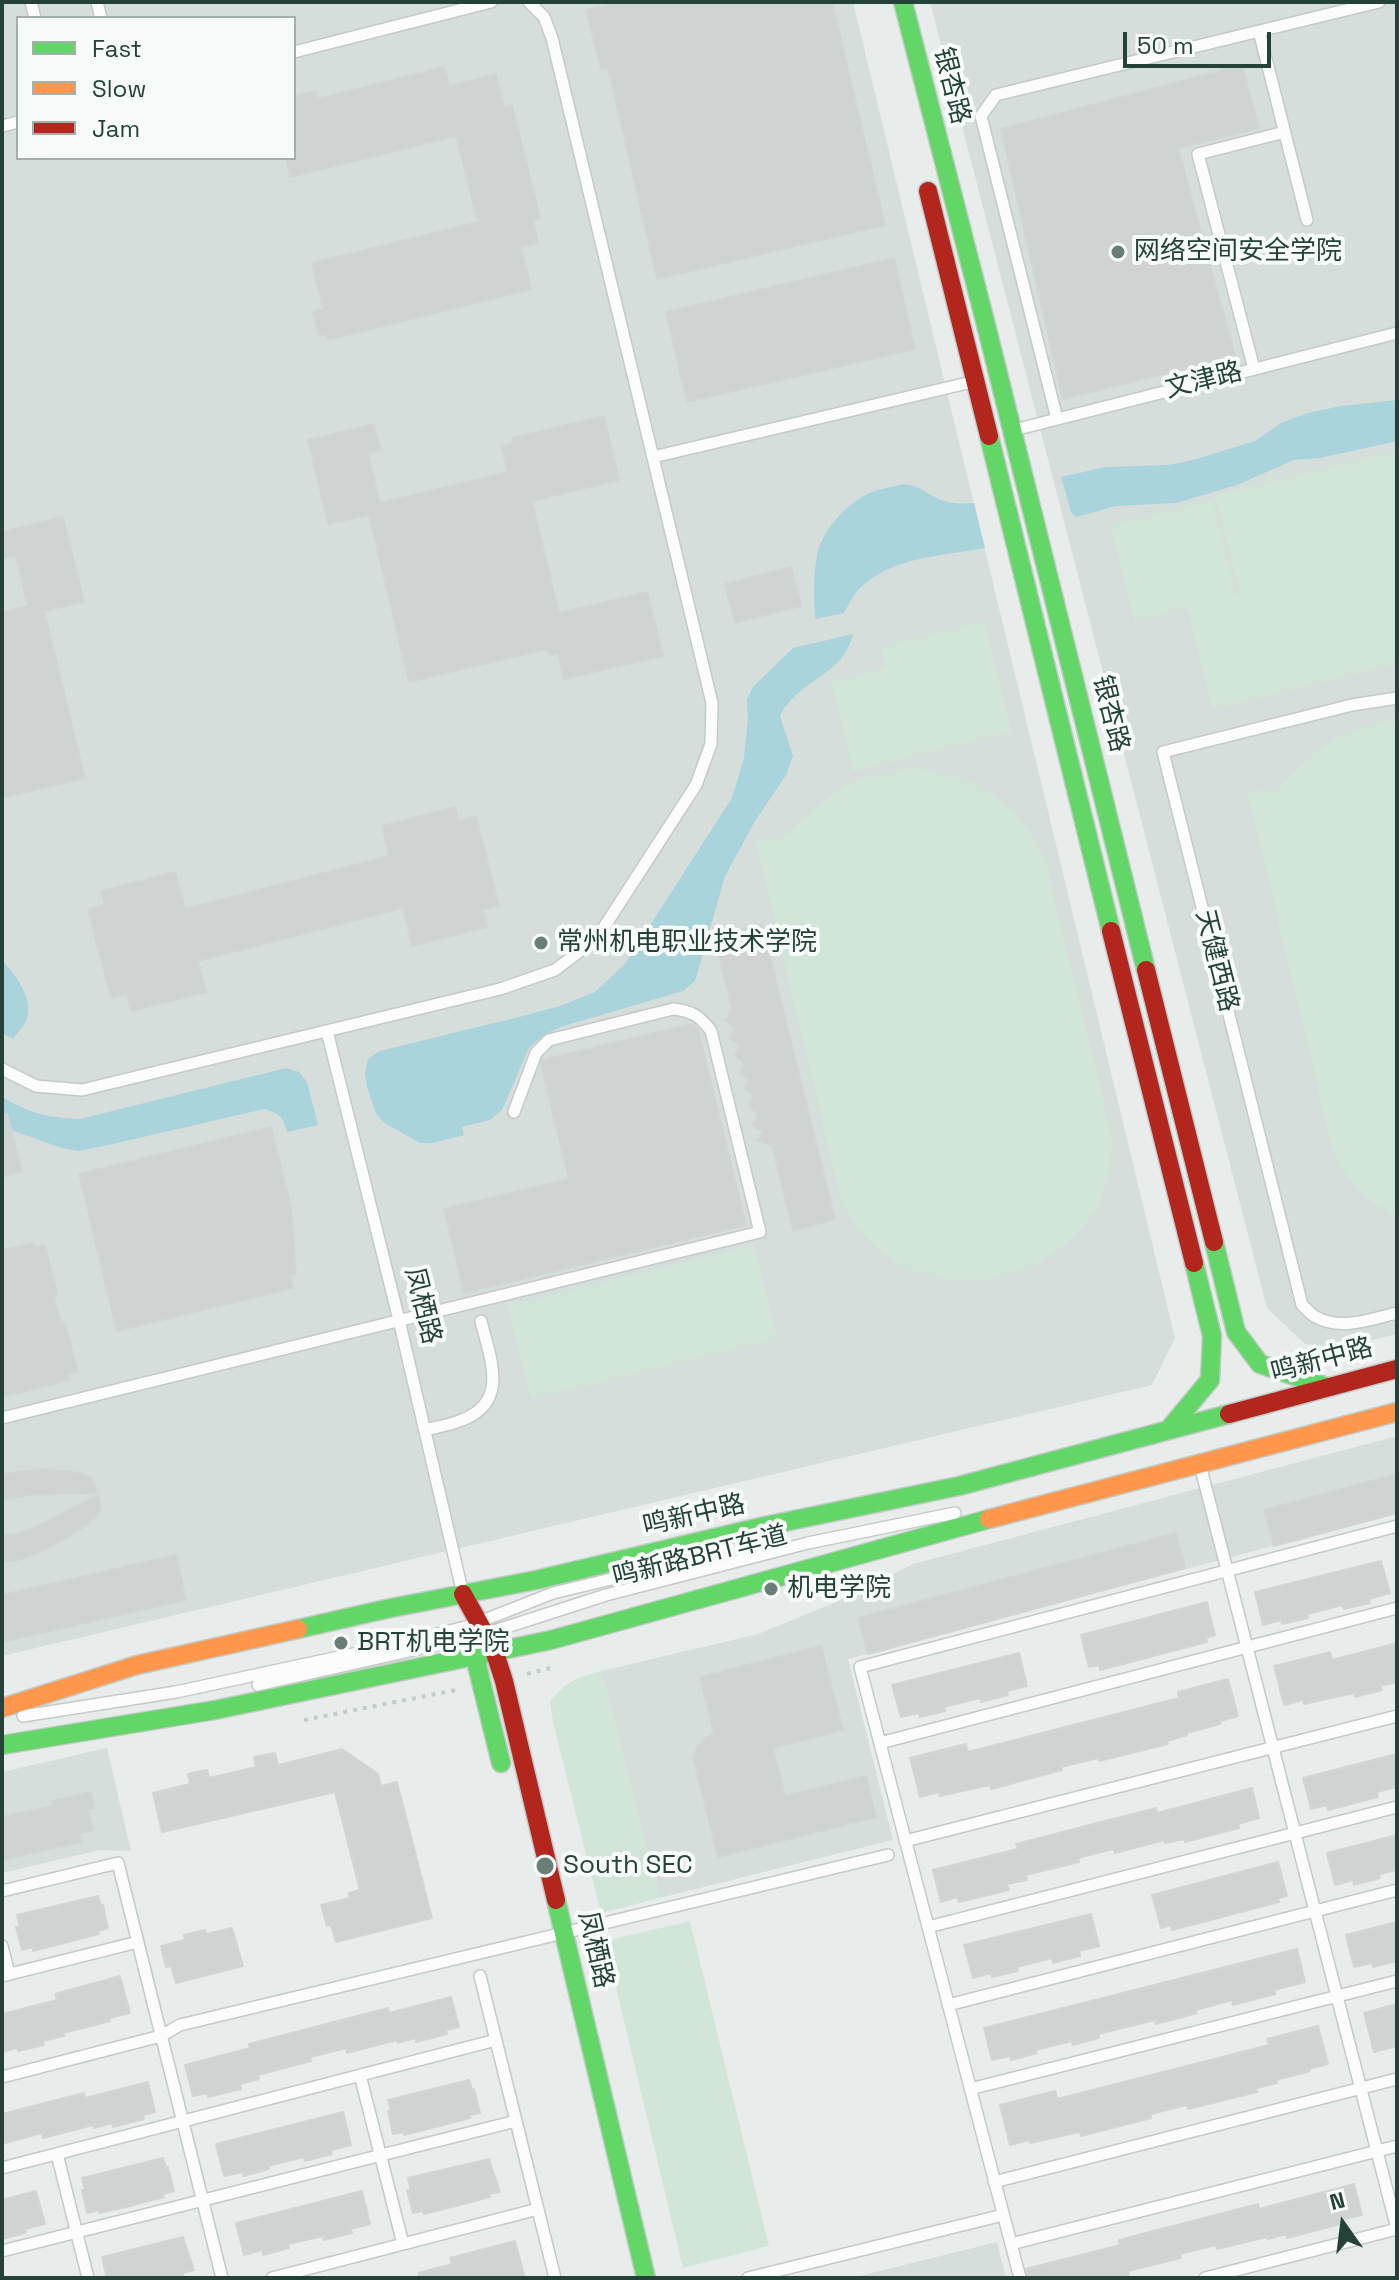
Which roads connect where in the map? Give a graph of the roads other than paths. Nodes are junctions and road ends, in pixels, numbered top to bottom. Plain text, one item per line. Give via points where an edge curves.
1 (491, 2) edge
2 (529, 2) edge
3 (903, 2) edge
4 (1379, 2) edge
5 (1259, 31) junction
6 (296, 51) edge
7 (1285, 132) junction
8 (923, 169) dead end
9 (1307, 220) dead end
10 (1397, 333) edge
11 (1254, 369) junction
12 (976, 381) junction
13 (1057, 419) junction
14 (1012, 431) junction
15 (653, 457) junction
16 (1397, 698) edge
17 (327, 1031) junction
18 (2, 1069) edge
19 (514, 1112) dead end
20 (1397, 1313) edge
21 (399, 1320) junction
22 (481, 1321) dead end
23 (1397, 1369) edge
24 (1327, 1387) junction
25 (1397, 1412) edge
26 (2, 1418) edge
27 (1169, 1429) junction
28 (425, 1430) junction
29 (1200, 1464) junction
30 (980, 1508) dead end
31 (1026, 1509) junction
32 (1397, 1526) edge
33 (775, 1539) dead end
34 (1228, 1570) junction
35 (641, 1571) dead end
36 (463, 1594) junction
37 (1397, 1608) edge
38 (479, 1637) junction
39 (1248, 1647) junction
40 (2, 1708) edge
41 (1397, 1716) edge
42 (2, 1720) edge
43 (2, 1734) edge
44 (880, 1743) junction
45 (2, 1745) edge
46 (1273, 1748) junction
47 (504, 1775) dead end
48 (1397, 1807) edge
49 (1295, 1833) junction
50 (905, 1841) junction
51 (888, 1855) dead end
52 (1397, 1890) edge
53 (2, 1891) edge
54 (1315, 1911) junction
55 (928, 1927) junction
56 (564, 1934) junction
57 (138, 1942) junction
58 (2, 1946) edge
59 (6, 1975) edge
60 (480, 1976) dead end
61 (1397, 1981) edge
62 (1337, 1996) junction
63 (948, 2005) junction
64 (161, 2036) junction
65 (496, 2040) junction
66 (360, 2075) junction
67 (2, 2077) edge
68 (1397, 2079) edge
69 (970, 2089) junction
70 (1361, 2089) junction
71 (183, 2121) junction
72 (516, 2121) junction
73 (1397, 2146) edge
74 (1377, 2151) junction
75 (57, 2154) junction
76 (380, 2156) junction
77 (2, 2168) edge
78 (994, 2182) junction
79 (202, 2200) junction
80 (538, 2209) junction
81 (1003, 2215) junction
82 (76, 2232) junction
83 (403, 2244) junction
84 (1011, 2244) junction
85 (2, 2251) edge
86 (88, 2278) edge
87 (222, 2278) edge
88 (272, 2278) edge
89 (555, 2278) edge
90 (646, 2278) edge
91 (748, 2278) edge
92 (1020, 2278) edge
93 (1205, 2278) edge

1 - 6 lane
2 - 15 lane via 544,17 552,38
3 - 14 main road, 银杏路
4 - 5 lane
5 - 7 lane
5 - 13 lane via 996,95 981,116
7 - 9 lane
7 - 11 lane via 1198,154
8 - 12 main road, 银杏路
10 - 11 lane, 文津路
11 - 13 lane, 文津路
12 - 15 lane
12 - 27 main road, 银杏路 via 1212,1336 1210,1380
13 - 14 lane, 文津路
14 - 24 main road, 银杏路 via 1236,1332 1260,1364
15 - 17 lane via 712,703 711,744 696,785 597,938 555,970 500,989
16 - 20 lane, 天健西路 via 1163,752 1302,1305 1315,1317 1334,1322
17 - 18 lane via 82,1090 36,1086
17 - 21 lane, 凤栖路
19 - 21 lane via 536,1053 549,1040 673,1009 688,1010 711,1031 760,1232
21 - 26 lane
21 - 28 lane, 凤栖路
22 - 28 lane via 494,1374 493,1394 464,1420
23 - 24 main road, 鸣新中路
24 - 27 main road, 鸣新中路
25 - 29 main road
27 - 36 main road, 鸣新中路 via 959,1486
28 - 36 lane, 凤栖路
29 - 31 main road
29 - 34 lane
30 - 31 lane
31 - 38 main road via 551,1640
32 - 34 lane
33 - 38 lane, 鸣新路BRT车道 via 962,1506 620,1591
34 - 39 lane
34 - 44 lane via 860,1667
35 - 38 lane, 鸣新路BRT车道 via 553,1593
36 - 38 main road, 凤栖路
36 - 40 main road, 鸣新中路 via 137,1665
37 - 39 lane
38 - 42 lane, 鸣新路BRT车道 via 395,1645 176,1692
38 - 43 lane, 鸣新路BRT车道 via 182,1702
38 - 45 main road via 215,1710
38 - 47 main road, 凤栖路
38 - 56 main road, 凤栖路 via 504,1681
39 - 44 lane
39 - 46 lane
41 - 46 lane
44 - 50 lane
46 - 49 lane
46 - 50 lane
48 - 49 lane
49 - 54 lane
49 - 55 lane
50 - 55 lane
51 - 56 lane
52 - 54 lane
53 - 57 lane via 118,1863
54 - 62 lane
54 - 63 lane
55 - 63 lane
56 - 64 lane via 180,2025
56 - 90 main road, 凤栖路
57 - 59 lane
57 - 64 lane
58 - 59 lane
60 - 65 lane
61 - 62 lane
62 - 69 lane
62 - 70 lane
63 - 69 lane
64 - 67 lane
64 - 71 lane
65 - 66 lane
65 - 72 lane
66 - 71 lane
66 - 76 lane
68 - 70 lane
69 - 78 lane
70 - 74 lane
70 - 78 lane
71 - 75 lane
71 - 79 lane
72 - 76 lane
72 - 80 lane
73 - 74 lane
74 - 84 lane
74 - 93 lane via 1397,2229
75 - 77 lane
75 - 82 lane
76 - 79 lane
76 - 83 lane
78 - 81 lane
79 - 82 lane
79 - 87 lane
80 - 83 lane
80 - 89 lane
81 - 84 lane
81 - 91 lane
82 - 85 lane
82 - 86 lane
83 - 88 lane
84 - 92 lane

